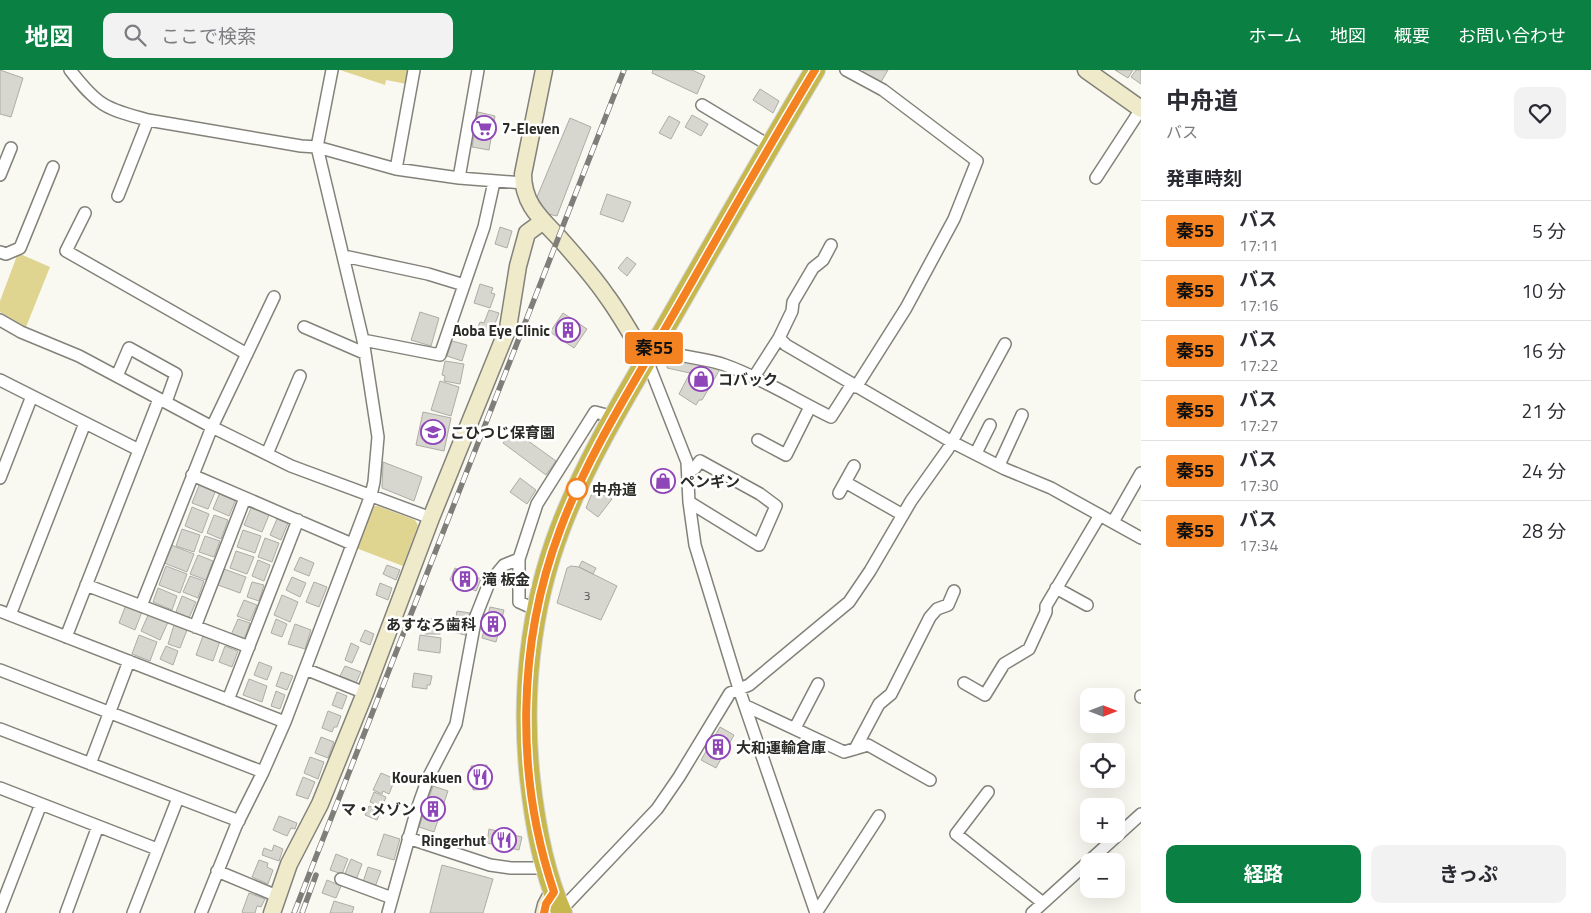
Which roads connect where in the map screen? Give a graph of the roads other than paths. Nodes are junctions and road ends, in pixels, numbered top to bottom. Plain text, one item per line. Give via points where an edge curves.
1 (70, 70) edge
2 (332, 70) edge
3 (414, 70) edge
4 (478, 70) edge
5 (544, 70) edge
6 (815, 70) edge
7 (846, 70) edge
8 (1086, 70) edge
9 (702, 105) dead end
10 (1141, 109) edge
11 (148, 120) junction
12 (770, 146) junction
13 (317, 147) junction
14 (11, 148) dead end
15 (53, 167) dead end
16 (396, 169) junction
17 (0, 175) edge
18 (459, 178) junction
19 (1096, 178) dead end
20 (494, 182) junction
21 (523, 183) junction
22 (118, 196) dead end
23 (85, 212) dead end
24 (542, 222) junction
25 (831, 246) dead end
26 (0, 252) edge
27 (344, 256) junction
28 (464, 285) junction
29 (274, 297) dead end
30 (0, 320) edge
31 (304, 327) dead end
32 (778, 338) junction
33 (363, 340) junction
34 (1005, 344) dead end
35 (364, 353) junction
36 (651, 353) junction
37 (247, 354) junction
38 (117, 376) junction
39 (300, 376) dead end
40 (754, 377) junction
41 (0, 380) edge
42 (854, 386) junction
43 (32, 396) junction
44 (162, 401) junction
45 (810, 407) junction
46 (1022, 415) dead end
47 (614, 417) junction
48 (86, 423) junction
49 (990, 425) dead end
50 (212, 427) junction
51 (758, 440) dead end
52 (952, 442) junction
53 (139, 450) junction
54 (976, 453) junction
55 (268, 454) junction
56 (999, 464) junction
57 (854, 466) dead end
58 (688, 473) junction
59 (1141, 473) edge
60 (192, 476) junction
61 (0, 478) edge
62 (845, 482) junction
63 (839, 492) dead end
64 (372, 495) junction
65 (245, 498) junction
66 (689, 502) junction
67 (903, 515) junction
68 (1100, 515) junction
69 (431, 518) junction
70 (298, 520) junction
71 (1112, 522) junction
72 (1141, 538) edge
73 (352, 544) junction
74 (519, 559) junction
75 (86, 585) junction
76 (1056, 588) junction
77 (954, 599) dead end
78 (141, 606) junction
79 (1087, 606) dead end
80 (537, 610) junction
81 (5, 613) edge
82 (195, 627) junction
83 (66, 636) junction
84 (249, 647) junction
85 (129, 661) junction
86 (305, 669) junction
87 (0, 670) edge
88 (964, 683) dead end
89 (818, 684) dead end
90 (740, 690) junction
91 (365, 693) junction
92 (228, 700) junction
93 (746, 706) junction
94 (110, 713) junction
95 (285, 722) junction
96 (795, 728) junction
97 (0, 731) edge
98 (855, 749) junction
99 (90, 764) junction
100 (263, 772) junction
101 (930, 780) dead end
102 (0, 788) edge
103 (988, 792) dead end
104 (178, 798) junction
105 (41, 804) junction
106 (1141, 814) edge
107 (879, 816) dead end
108 (239, 821) junction
109 (98, 826) junction
110 (408, 838) junction
111 (157, 849) junction
112 (546, 868) junction
113 (217, 871) junction
114 (340, 879) dead end
115 (277, 896) junction
116 (392, 898) junction
117 (1042, 903) junction
118 (555, 907) edge
119 (0, 910) edge
120 (66, 913) edge
121 (133, 913) edge
122 (201, 913) edge
123 (272, 913) edge
124 (388, 913) edge
125 (816, 913) edge
126 (1032, 913) edge

1 - 11 street via 102,105
2 - 13 street
3 - 16 street
4 - 18 street
5 - 21 street
6 - 12 highway
7 - 42 street via 883,90 977,161 954,219 906,308
8 - 10 street
9 - 12 street
10 - 19 street
11 - 13 street
11 - 22 street
12 - 36 highway
13 - 16 street
13 - 27 street
14 - 17 street
15 - 26 street via 20,248 6,254
16 - 18 street
18 - 20 street
20 - 21 street
20 - 28 street via 484,227
21 - 24 street
23 - 37 street via 66,252
24 - 36 street via 606,294
24 - 69 street via 527,233 508,328
25 - 32 street via 823,260 813,268 793,302 792,311
27 - 28 street
27 - 33 street
28 - 33 street via 440,355
29 - 37 street
30 - 38 street
31 - 35 street
32 - 40 street
32 - 42 street
33 - 35 street
34 - 52 street
35 - 64 street via 378,437
36 - 40 street via 666,352 723,365
36 - 47 highway
36 - 58 street
37 - 50 street
38 - 44 street
38 - 44 street via 129,348 176,374
39 - 55 street
40 - 45 street
41 - 43 street
42 - 45 street via 831,417
42 - 52 street
43 - 48 street
43 - 61 street
44 - 50 street
44 - 53 street
45 - 51 street via 784,459
46 - 56 street
47 - 74 street via 595,412 537,504
47 - 80 highway via 577,488 560,530
48 - 53 street
48 - 81 street
49 - 54 street
50 - 55 street
50 - 60 street
52 - 54 street
52 - 67 street
53 - 75 street
54 - 56 street
55 - 64 street via 291,466
56 - 68 street
57 - 62 street
58 - 66 street
58 - 66 street via 700,461 776,506 759,544
59 - 71 street
60 - 65 street
60 - 78 street
62 - 63 street
62 - 67 street
64 - 69 street
64 - 73 street
65 - 70 street
65 - 82 street
66 - 90 street via 695,545
67 - 90 street via 849,602
68 - 71 street
68 - 76 street
69 - 91 street
70 - 73 street
70 - 84 street
71 - 72 street
73 - 86 street
74 - 80 street via 519,602
74 - 110 street via 504,565 490,583 476,616 456,724 428,778
75 - 78 street
75 - 83 street
76 - 79 street
76 - 88 street via 1029,649 1004,664 983,700
77 - 98 street via 932,613 916,655 891,694 879,704
78 - 82 street
80 - 112 highway via 527,690 527,754
81 - 83 street
82 - 84 street
83 - 85 street
84 - 92 street
85 - 92 street
85 - 94 street
86 - 91 street
86 - 95 street
87 - 94 street
89 - 96 street
90 - 93 street
90 - 118 street via 730,693 657,809
91 - 115 street via 320,804 289,864
92 - 95 street
93 - 96 street
93 - 125 street
94 - 99 street
94 - 100 street
95 - 100 street
96 - 98 street via 844,752
97 - 99 street
98 - 101 street via 868,745
99 - 104 street
100 - 108 street
102 - 105 street
103 - 117 street via 956,834
104 - 108 street
104 - 111 street
105 - 109 street
105 - 119 street
106 - 117 street
107 - 125 street
108 - 113 street
109 - 111 street
109 - 120 street
110 - 112 street via 490,865
110 - 116 street
111 - 121 street
112 - 118 highway
113 - 115 street
113 - 122 street
114 - 116 street
115 - 123 street
116 - 124 street
117 - 126 street

